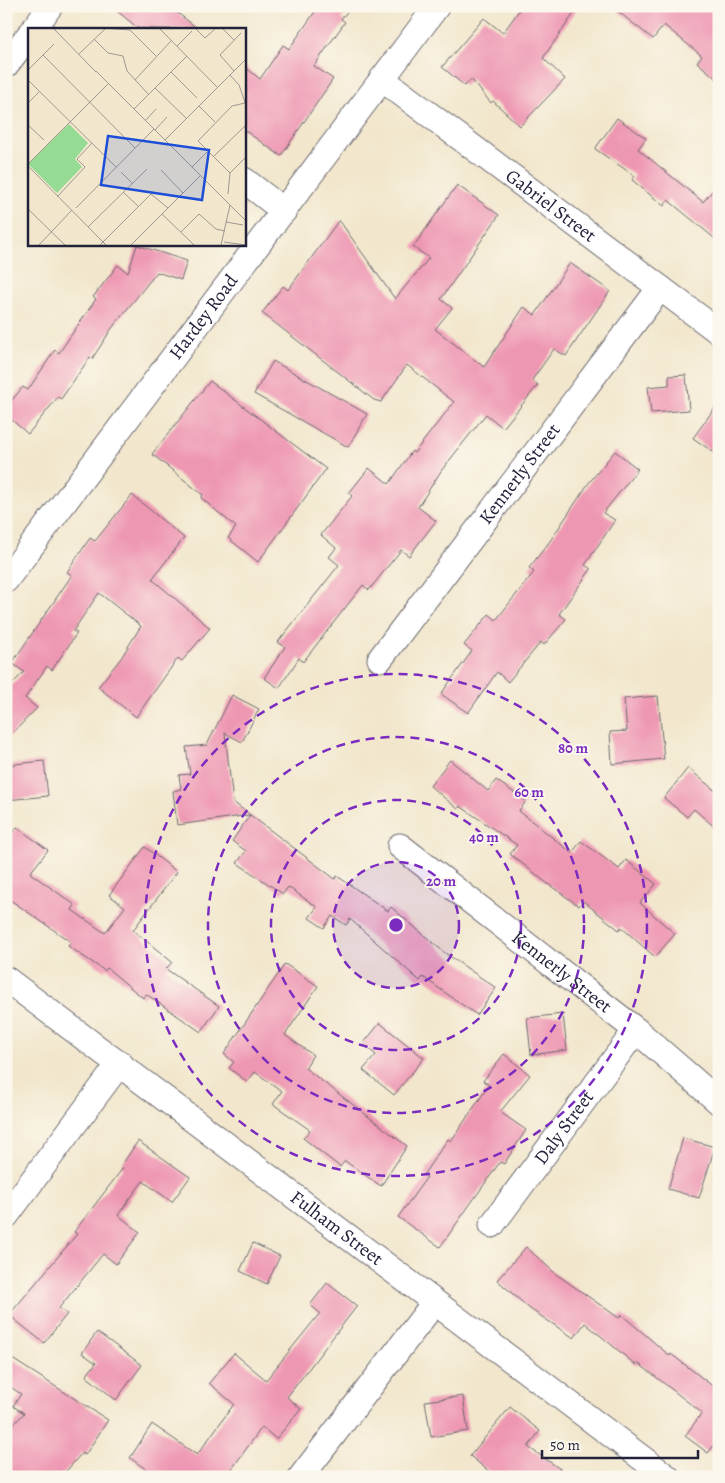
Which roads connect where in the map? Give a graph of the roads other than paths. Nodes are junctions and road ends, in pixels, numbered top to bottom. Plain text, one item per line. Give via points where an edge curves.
1 (437, 6) edge
2 (28, 38) edge
3 (6, 65) edge
4 (382, 78) junction
5 (245, 181) edge
6 (284, 211) junction
7 (660, 288) junction
8 (719, 332) edge
9 (6, 580) edge
10 (380, 659) dead end
11 (400, 846) dead end
12 (6, 978) edge
13 (636, 1030) junction
14 (120, 1063) junction
15 (719, 1102) edge
16 (6, 1216) edge
17 (492, 1225) dead end
18 (434, 1303) junction
19 (301, 1477) edge
20 (668, 1477) edge

1 - 4 street, Hardey Road
2 - 3 street
4 - 6 street, Hardey Road
4 - 7 street, Gabriel Street
5 - 6 street
6 - 9 street, Hardey Road
7 - 8 street, Gabriel Street
7 - 10 street, Kennerly Street
11 - 13 street, Kennerly Street
12 - 14 street, Fulham Street
13 - 15 street, Kennerly Street
13 - 17 street, Daly Street
14 - 16 street
14 - 18 street, Fulham Street
18 - 19 street
18 - 20 street, Fulham Street

